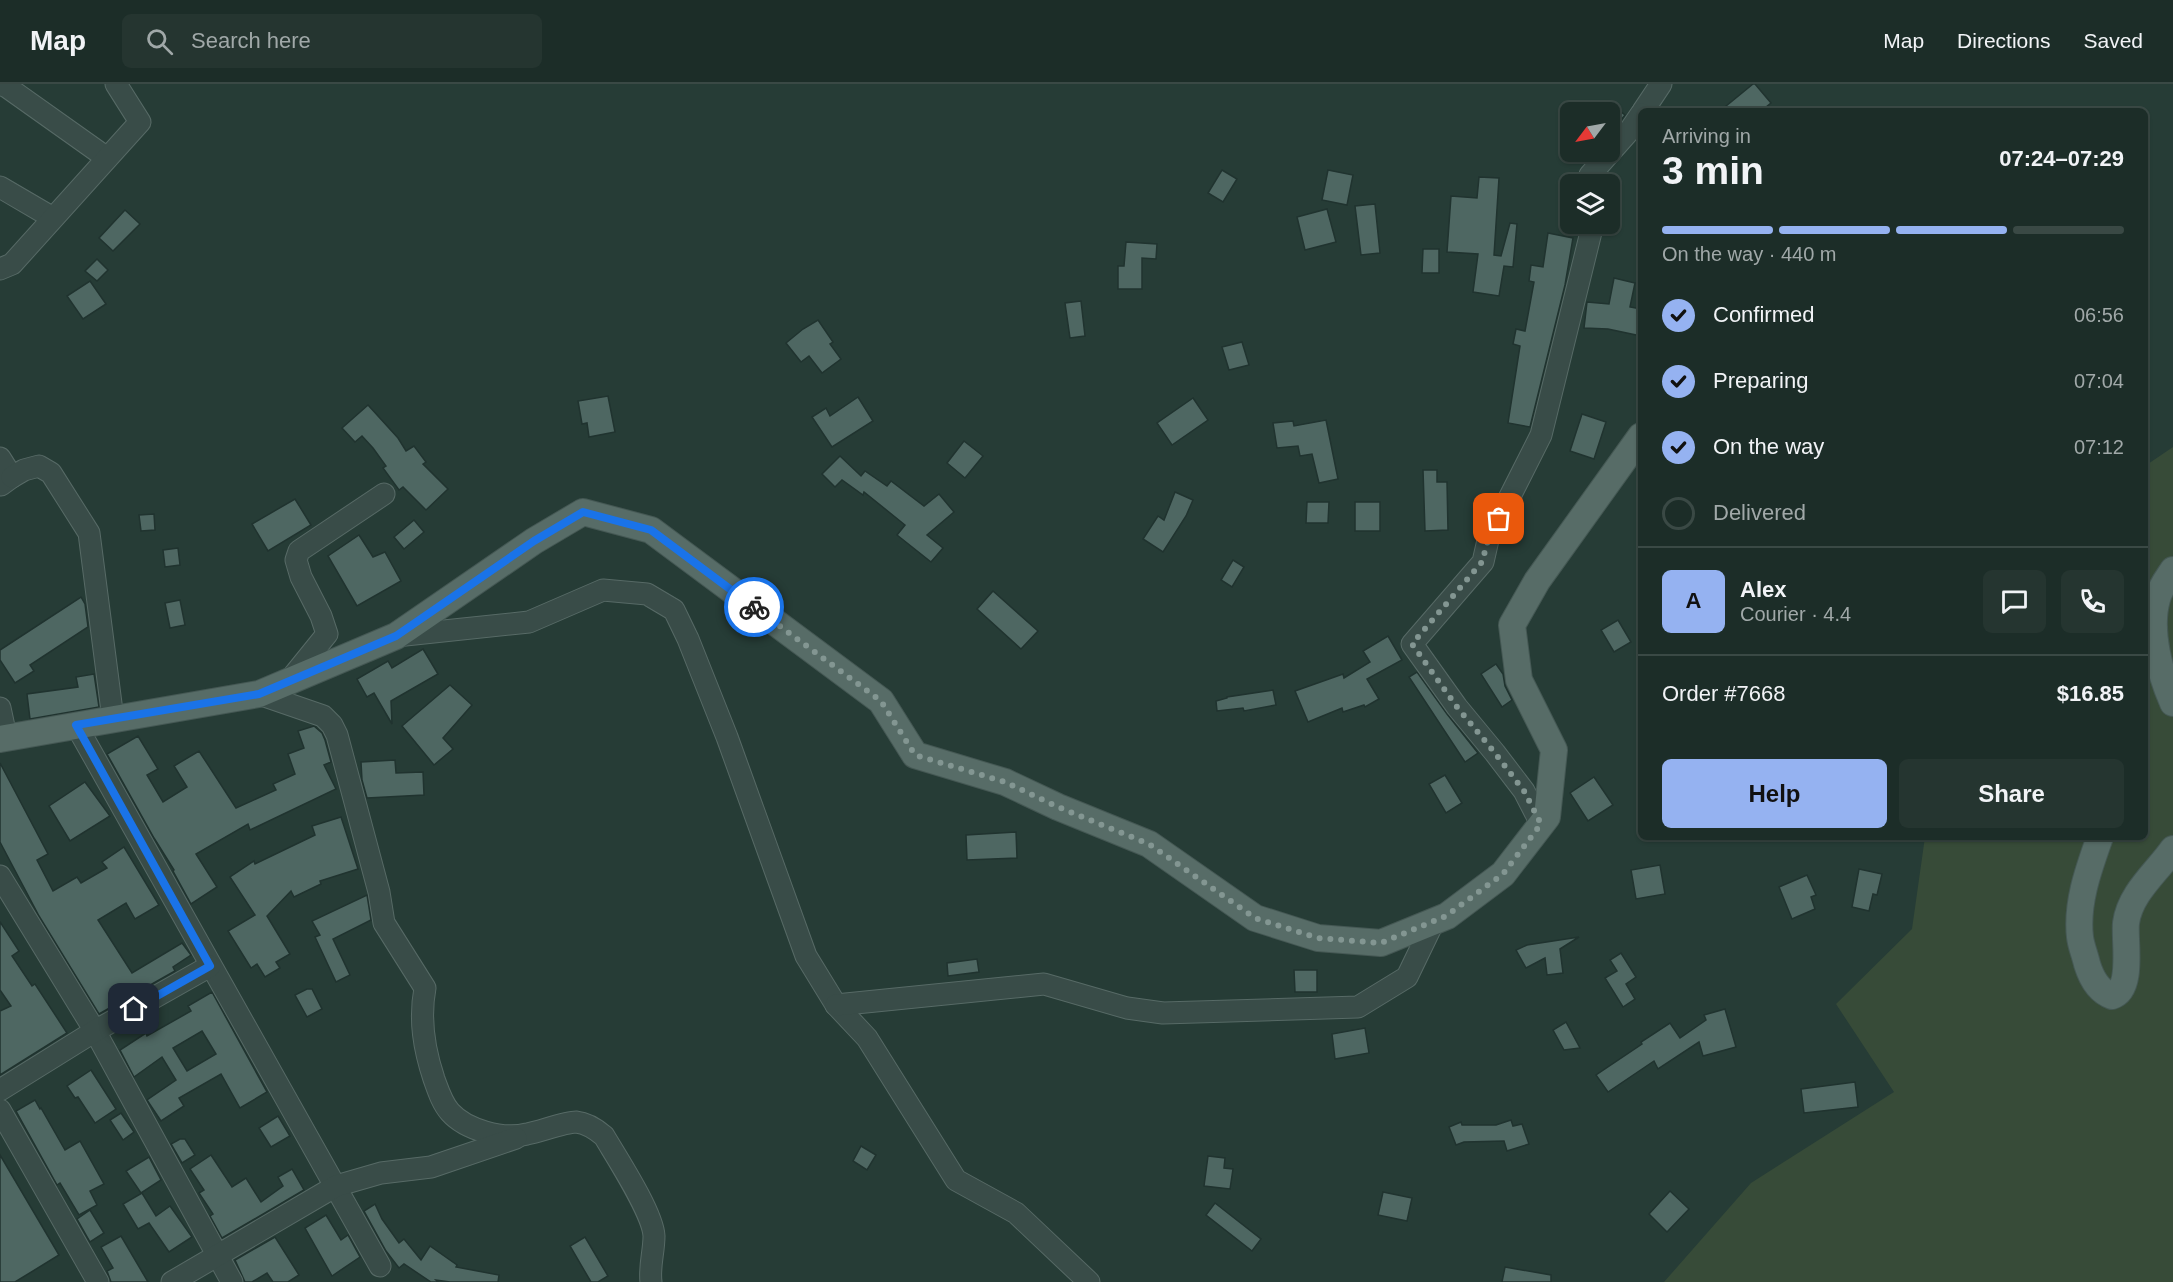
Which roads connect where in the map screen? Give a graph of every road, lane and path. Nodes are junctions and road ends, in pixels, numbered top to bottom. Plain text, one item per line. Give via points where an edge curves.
1 (0, 84) edge
2 (116, 84) edge
3 (1661, 84) edge
4 (1645, 108) edge
5 (1638, 118) edge
6 (107, 158) junction
7 (1591, 174) edge
8 (0, 186) edge
9 (53, 218) junction
10 (1591, 234) edge
11 (0, 269) edge
12 (1638, 440) edge
13 (0, 458) edge
14 (6, 481) edge
15 (384, 494) dead end
16 (2173, 570) edge
17 (396, 636) junction
18 (289, 682) junction
19 (259, 694) junction
20 (2173, 703) edge
21 (0, 708) edge
22 (112, 719) junction
23 (76, 725) junction
24 (3, 737) edge
25 (1541, 824) junction
26 (2099, 840) edge
27 (2173, 849) edge
28 (0, 876) edge
29 (1434, 921) junction
30 (210, 966) junction
31 (836, 1005) junction
32 (95, 1031) junction
33 (0, 1090) edge
34 (0, 1110) edge
35 (523, 1135) junction
36 (336, 1186) junction
37 (217, 1256) junction
38 (380, 1266) dead end
39 (98, 1282) edge
40 (172, 1282) edge
41 (232, 1282) edge
42 (651, 1282) edge
43 (1089, 1282) edge

1 - 6 street
2 - 6 street via 140,122
3 - 4 street
5 - 7 street
6 - 9 street
8 - 9 street
9 - 11 street via 12,264
10 - 25 street via 1541,435 1488,540 1482,562 1412,644 1524,791
12 - 25 main road via 1537,581 1512,625 1519,680 1554,750 1547,817
13 - 14 street
14 - 22 street via 39,466 51,473 89,533
15 - 18 street via 299,551 296,560 301,577 327,633
16 - 20 main road via 2157,599 2155,625 2158,656
17 - 18 main road
17 - 29 main road via 583,512 651,530 881,701 915,755 1005,782 1149,844 1255,918 1308,935 1381,943
17 - 31 street via 528,621 603,590 647,594 674,610 727,737 806,956
18 - 19 main road
19 - 22 main road
19 - 35 street via 323,716 337,735 384,923 425,988 424,1050 450,1112 464,1123 494,1134
21 - 24 street
22 - 23 main road
23 - 24 main road
23 - 30 street
25 - 29 main road via 1503,874
26 - 27 main road via 2082,896 2080,938 2090,973 2099,987 2112,996 2120,990 2126,973 2126,922 2133,903
28 - 32 street
29 - 31 street via 1407,976 1358,1007 1163,1013 1127,1008 1044,984
30 - 32 street
30 - 36 street
31 - 43 street via 867,1038 956,1180 1016,1213
32 - 33 street
32 - 37 street
34 - 39 street
35 - 36 street via 431,1167 381,1173
35 - 42 street via 576,1122 604,1136 650,1218 654,1236
36 - 37 street
36 - 38 street
37 - 40 street
37 - 41 street

